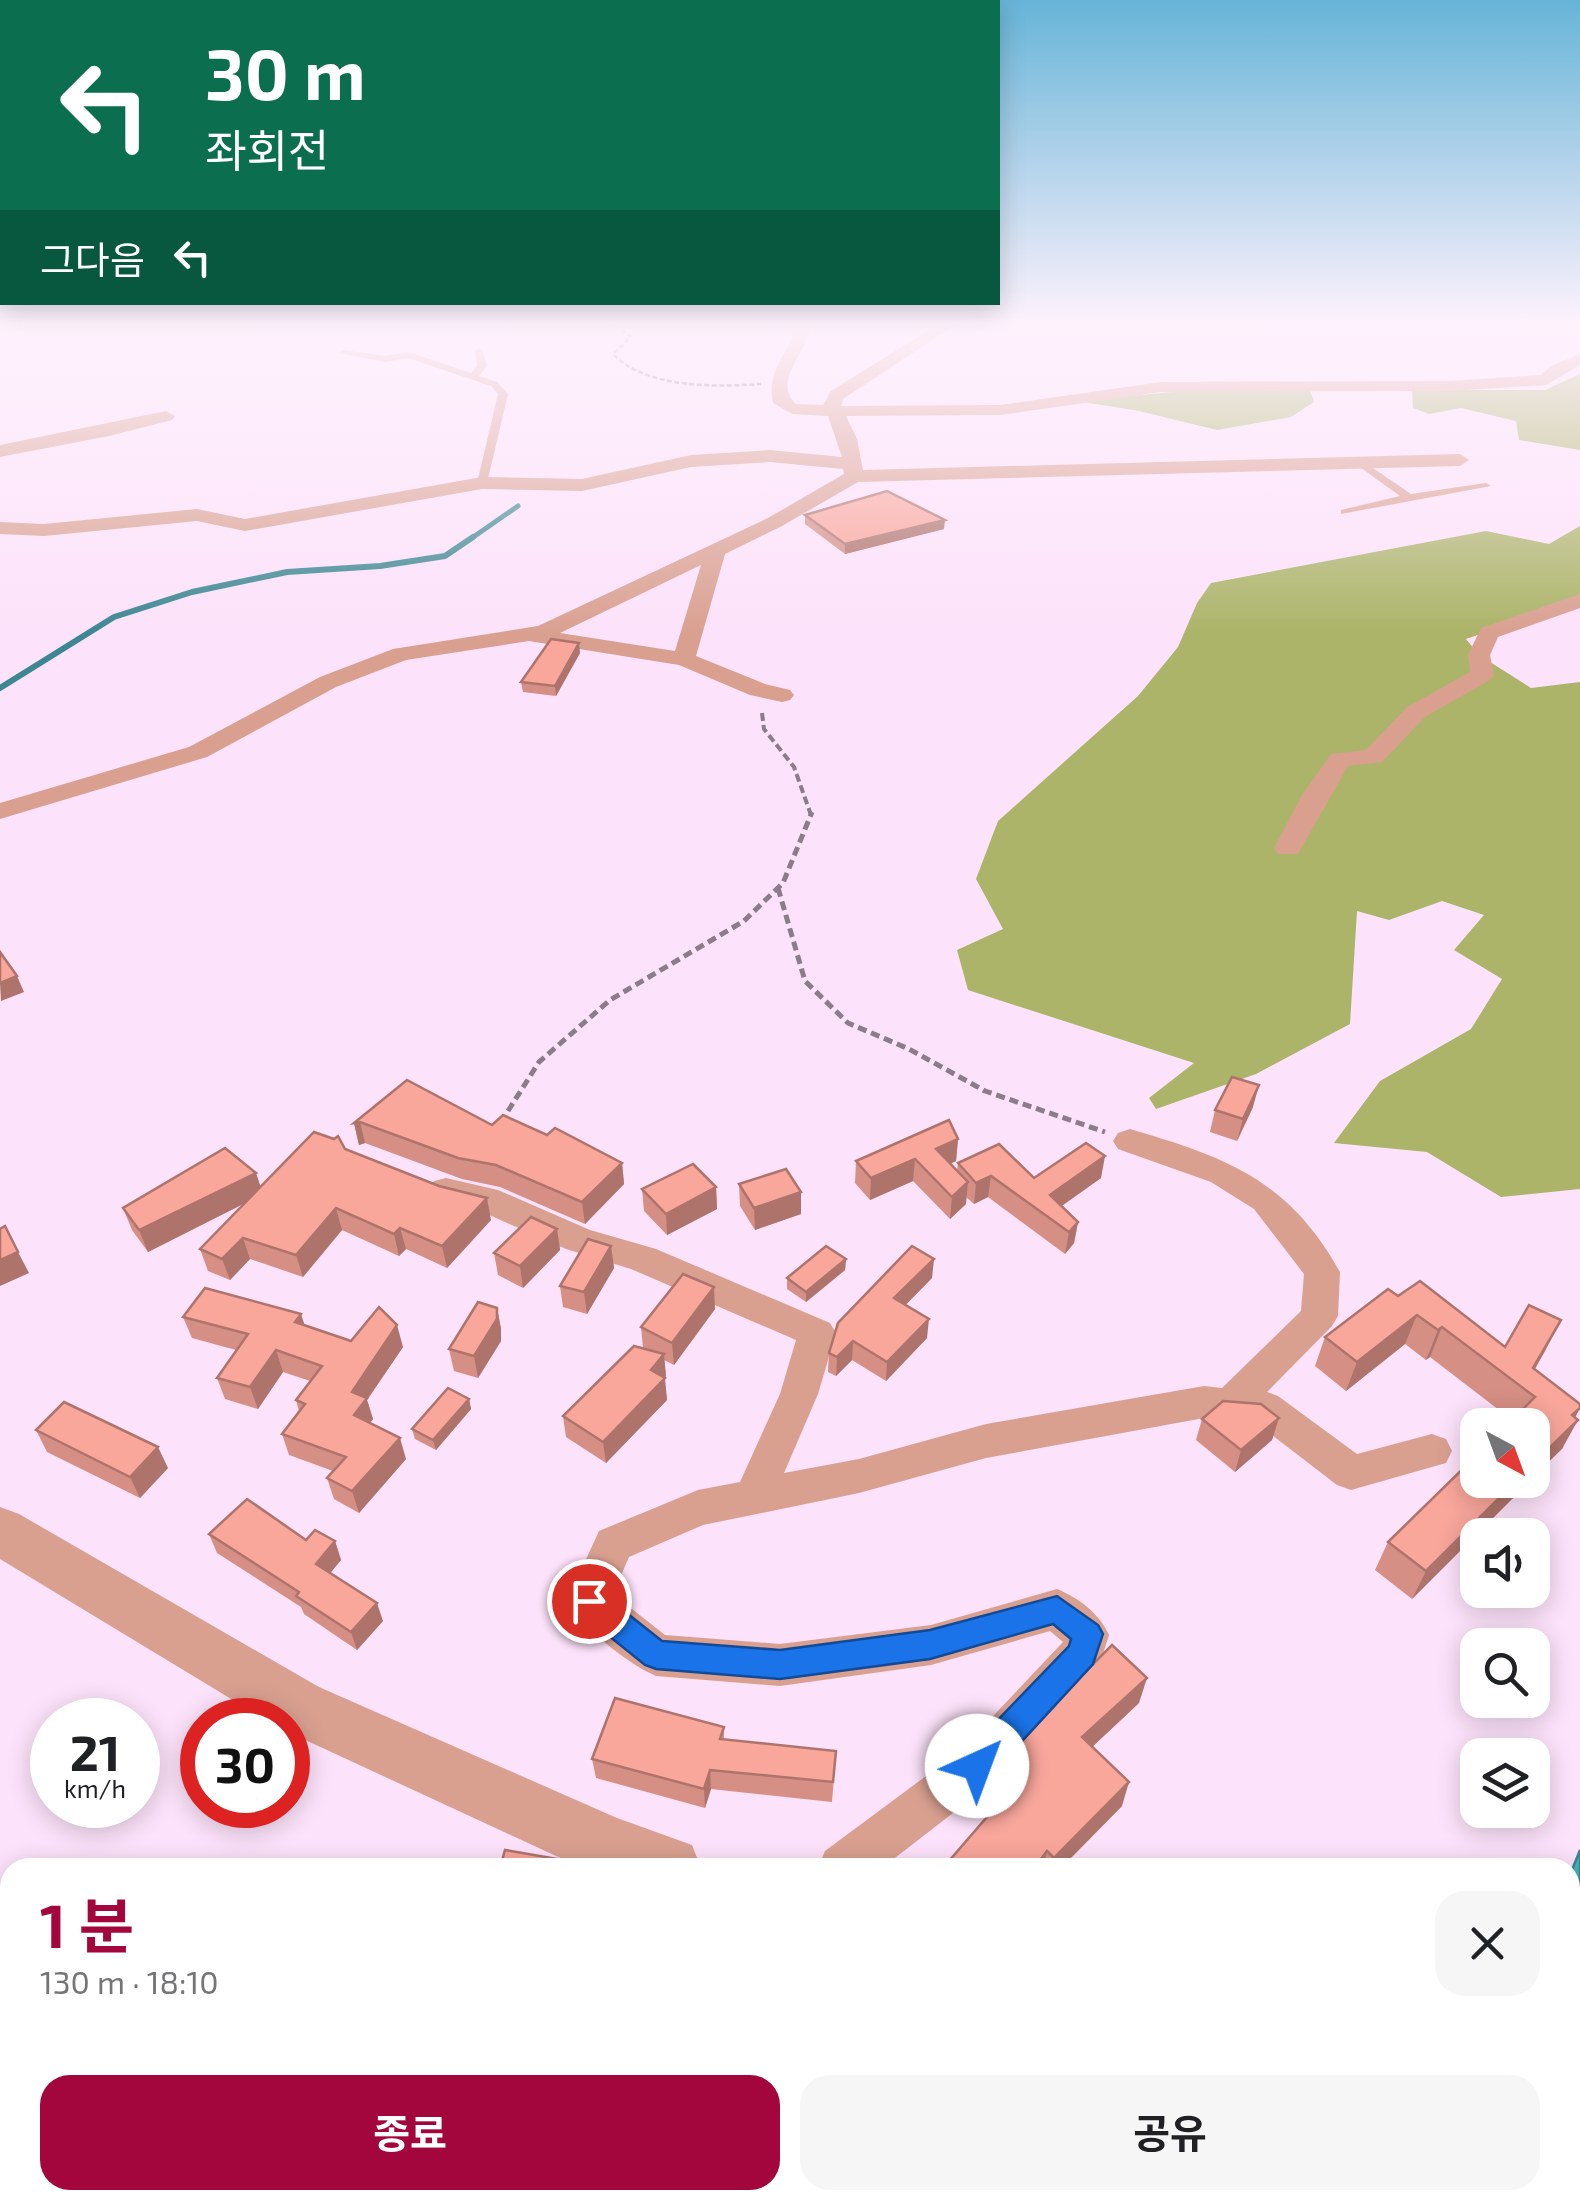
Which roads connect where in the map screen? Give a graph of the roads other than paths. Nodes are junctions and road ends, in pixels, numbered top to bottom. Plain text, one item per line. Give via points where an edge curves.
1 (121, 428) edge
2 (496, 428) edge
3 (843, 428) edge
4 (0, 451) edge
5 (1460, 460) dead end
6 (1361, 463) junction
7 (854, 470) junction
8 (482, 483) junction
9 (1486, 486) dead end
10 (1409, 497) junction
11 (1345, 512) dead end
12 (0, 528) edge
13 (716, 550) junction
14 (1580, 601) edge
15 (526, 634) junction
16 (684, 658) junction
17 (782, 695) dead end
18 (0, 811) edge
19 (1288, 848) dead end
20 (1130, 1141) road end
21 (420, 1180) edge
22 (1230, 1405) junction
23 (1432, 1451) dead end
24 (754, 1497) junction
25 (0, 1531) edge
26 (609, 1858) edge
27 (855, 1858) edge

1 - 4 street
2 - 8 lane
3 - 7 street
5 - 6 street
6 - 7 street
6 - 10 lane
7 - 8 street via 770,456 691,461 582,485
7 - 13 street via 841,487
8 - 12 street via 245,525 197,514 44,530
9 - 10 lane
10 - 11 lane
13 - 15 street via 544,632
13 - 16 street
14 - 19 street via 1489,634 1479,654 1482,676 1416,712 1373,758 1340,759
15 - 16 street
15 - 18 street via 401,654 328,682 198,752
16 - 17 street
20 - 22 street via 1223,1173 1266,1200 1322,1272 1319,1316
21 - 24 street via 486,1199 817,1333 799,1394
22 - 23 street via 1264,1407 1352,1473
22 - 24 street via 1204,1402 986,1441
24 - 27 street via 698,1508 614,1544 589,1601 656,1654 780,1665 930,1644 1057,1609 1087,1634 1082,1654 977,1766
25 - 26 street via 298,1707

